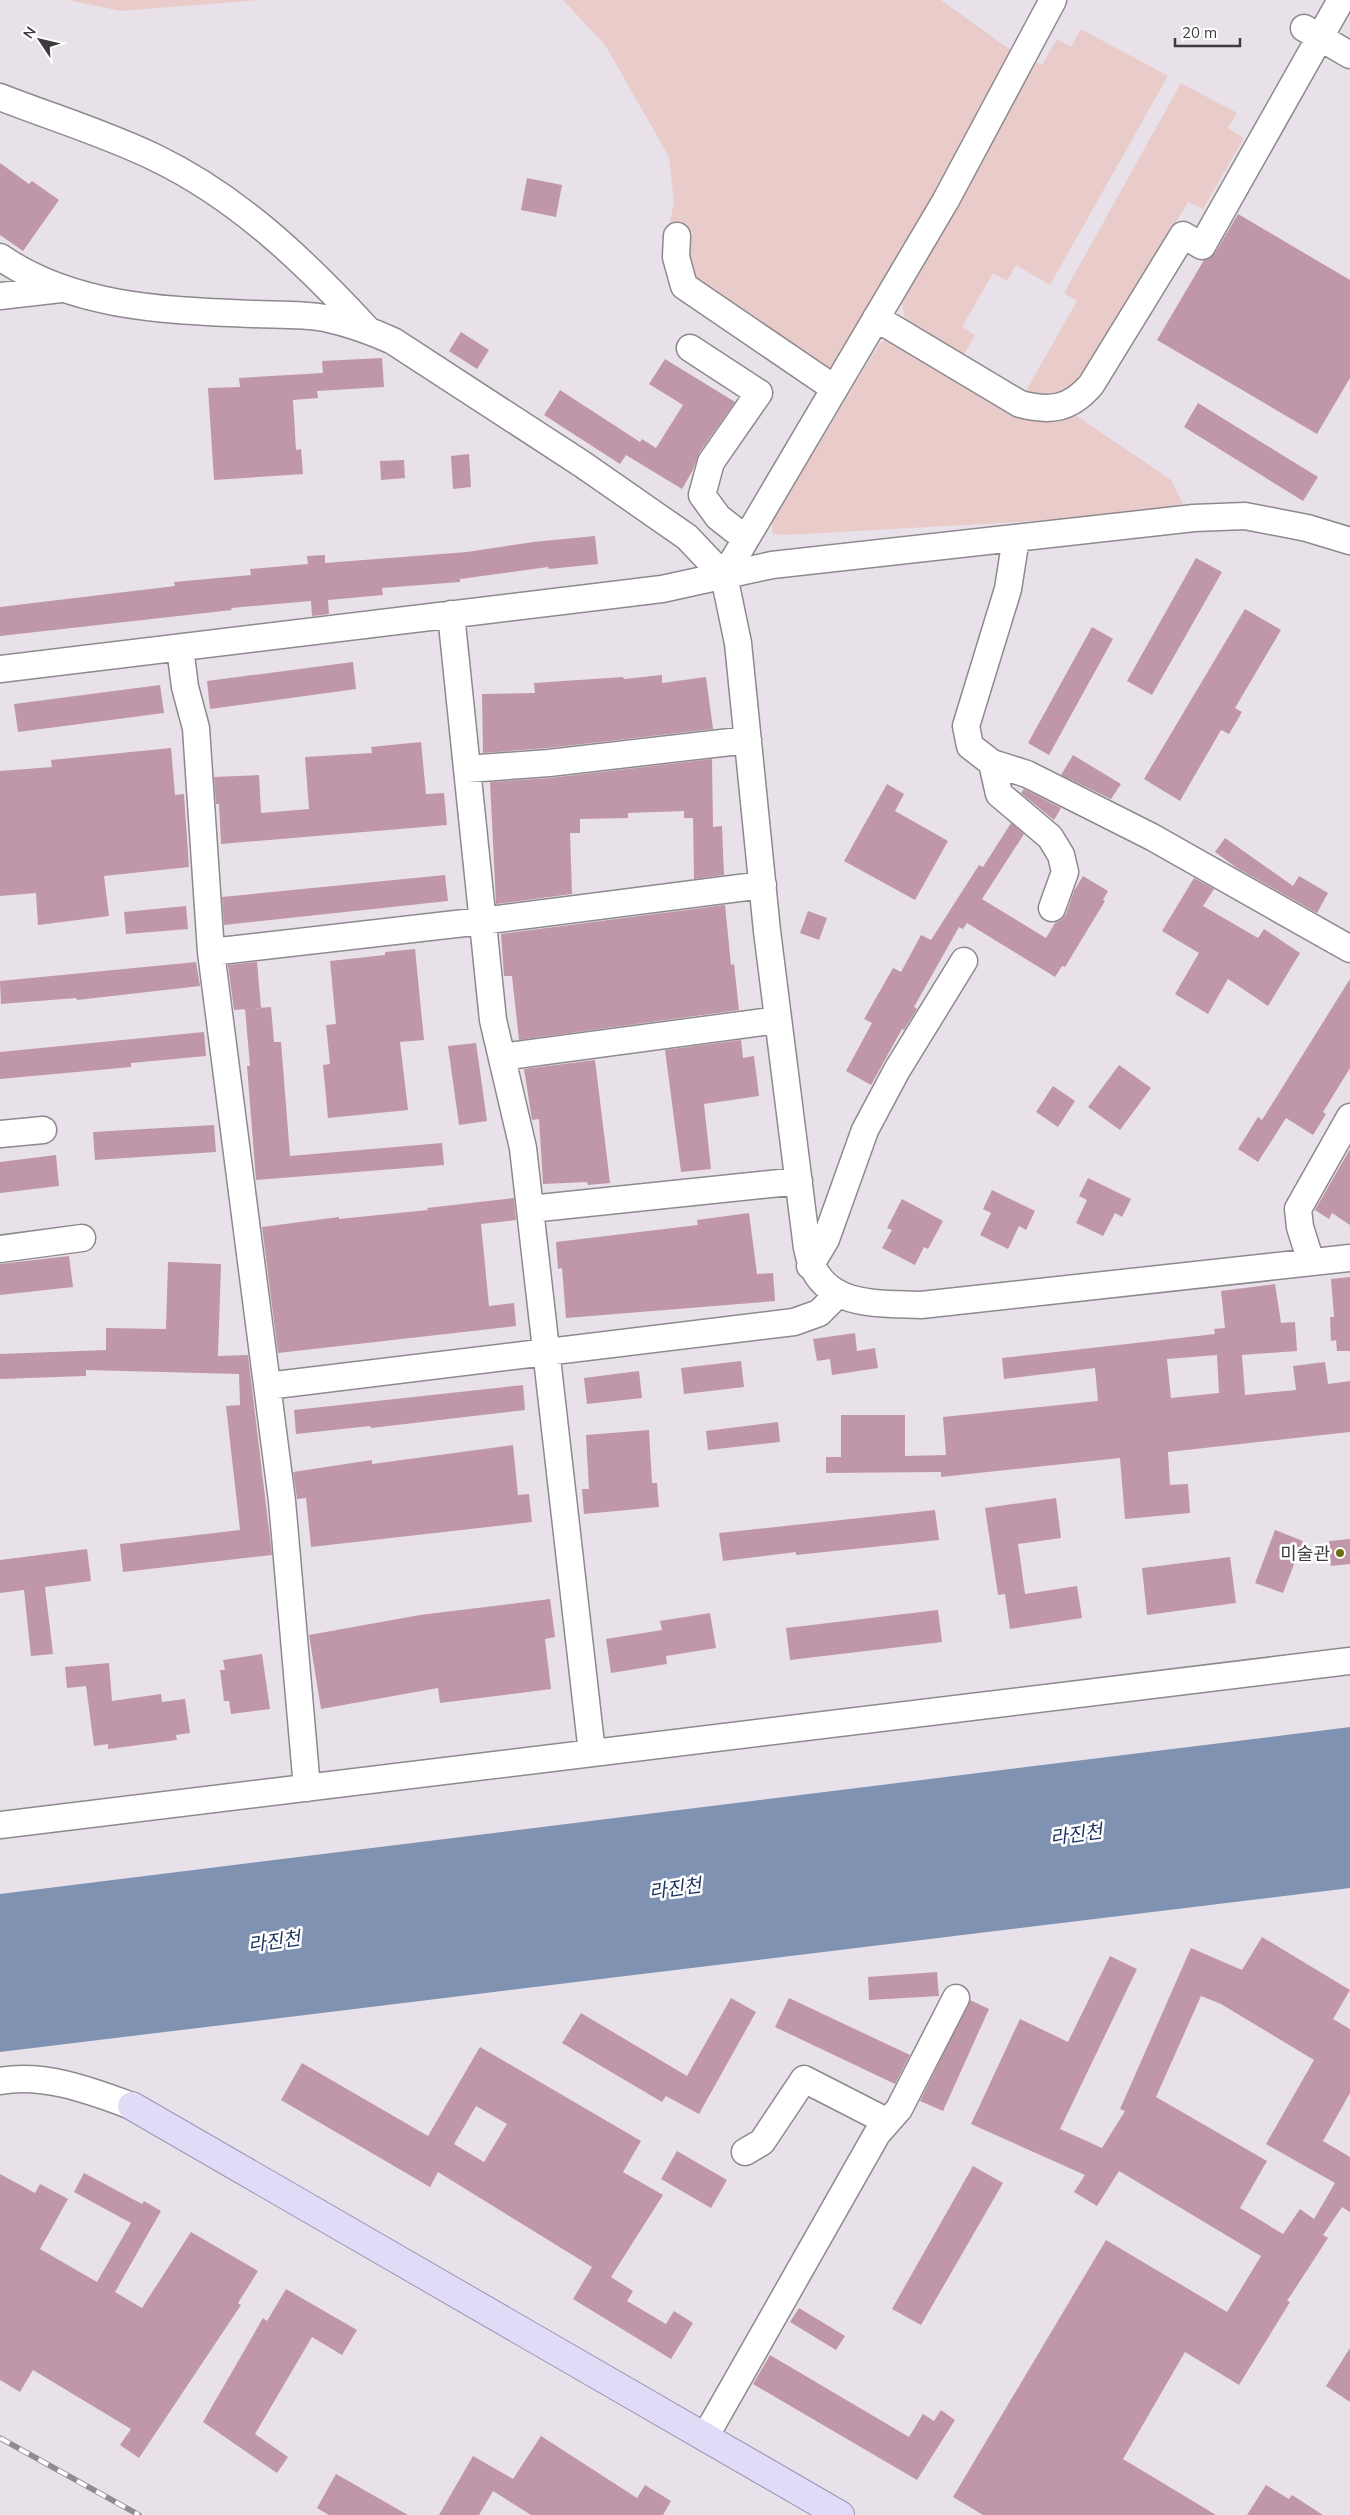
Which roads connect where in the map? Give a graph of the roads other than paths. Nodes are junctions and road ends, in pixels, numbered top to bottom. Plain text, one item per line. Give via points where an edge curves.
1 (1053, 0) edge
2 (1341, 0) edge
3 (1313, 33) junction
4 (1350, 54) edge
5 (0, 97) edge
6 (677, 236) dead end
7 (0, 257) edge
8 (64, 289) junction
9 (0, 296) edge
10 (876, 318) junction
11 (369, 330) junction
12 (690, 348) dead end
13 (836, 386) junction
14 (1016, 538) junction
15 (746, 539) junction
16 (1350, 541) edge
17 (724, 576) junction
18 (451, 614) junction
19 (180, 648) junction
20 (0, 670) edge
21 (748, 740) junction
22 (992, 763) junction
23 (467, 769) junction
24 (762, 885) junction
25 (1052, 908) dead end
26 (482, 921) junction
27 (1350, 950) edge
28 (212, 952) junction
29 (964, 961) dead end
30 (778, 1020) junction
31 (502, 1058) junction
32 (1350, 1117) edge
33 (43, 1130) dead end
34 (0, 1134) edge
35 (798, 1181) junction
36 (530, 1209) junction
37 (82, 1238) dead end
38 (0, 1249) edge
39 (1350, 1258) edge
40 (1311, 1262) junction
41 (810, 1266) junction
42 (837, 1295) junction
43 (548, 1353) junction
44 (267, 1386) junction
45 (1350, 1661) edge
46 (592, 1753) junction
47 (307, 1788) junction
48 (0, 1825) edge
49 (956, 1998) dead end
50 (0, 2081) edge
51 (132, 2106) joint
52 (886, 2121) junction
53 (745, 2152) dead end
54 (705, 2437) junction
55 (840, 2515) edge

1 - 10 street via 946,200
2 - 3 street
3 - 4 street
3 - 10 street via 1202,246 1183,235 1091,385 1081,396 1060,407 1041,409 1020,404
5 - 11 street via 156,158 213,191 271,234 324,282
6 - 13 street via 676,257 684,286 825,382
7 - 8 street via 24,274
8 - 9 street
8 - 11 street via 90,298 168,310 324,318
10 - 13 street
11 - 17 street via 393,340 582,464 687,538
12 - 15 street via 758,393 711,462 702,495 718,517
13 - 15 street
14 - 16 street via 1194,518 1245,516 1307,528
14 - 17 street via 772,565
14 - 22 street via 1008,589 966,726 970,746
15 - 17 street
17 - 18 street via 662,589
17 - 21 street via 738,643
18 - 19 street
18 - 23 street
19 - 20 street
19 - 28 street via 185,687 196,728
21 - 23 street via 550,763
21 - 24 street
22 - 25 street via 999,794 1050,837 1061,855 1064,872
22 - 27 street via 1027,774 1152,837
23 - 26 street
24 - 26 street
24 - 30 street
26 - 28 street
26 - 31 street via 493,1020
28 - 44 street
29 - 41 street via 897,1070 865,1130 826,1239
30 - 31 street
30 - 35 street
31 - 36 street via 523,1148
32 - 40 street via 1298,1209
33 - 34 street
35 - 36 street
35 - 41 street
36 - 43 street
37 - 38 street
39 - 40 street
40 - 42 street via 921,1305 862,1303
41 - 42 street
42 - 43 street via 819,1313 794,1322
43 - 44 street
43 - 46 street
44 - 47 street via 282,1501
45 - 46 street
46 - 47 street
47 - 48 street
49 - 52 street via 915,2080 898,2109
50 - 51 street via 18,2078 81,2088
51 - 54 main road
52 - 53 street via 804,2079 762,2142
52 - 54 street
54 - 55 main road

